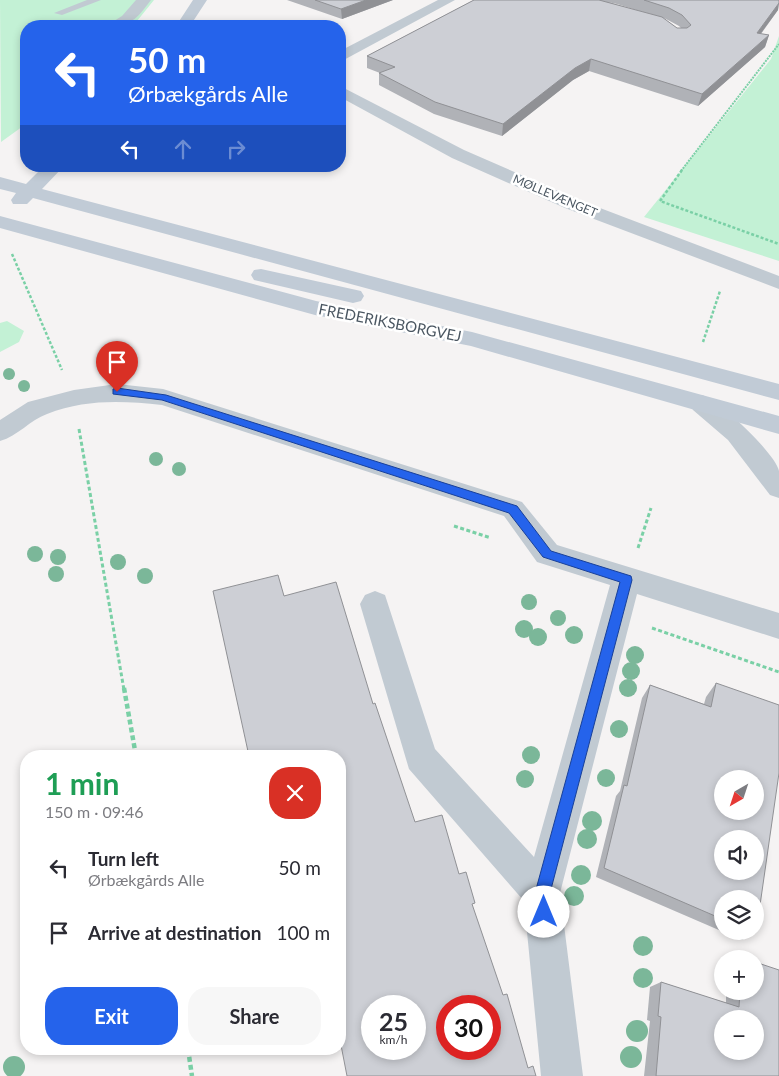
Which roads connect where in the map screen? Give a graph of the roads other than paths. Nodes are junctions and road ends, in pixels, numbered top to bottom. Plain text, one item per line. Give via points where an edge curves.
1 (96, 0) edge
2 (144, 0) edge
3 (200, 0) edge
4 (448, 0) edge
5 (59, 13) dead end
6 (125, 20) edge
7 (187, 20) edge
8 (346, 54) edge
9 (346, 94) edge
10 (50, 172) edge
11 (0, 183) edge
12 (0, 191) edge
13 (31, 191) junction
14 (0, 216) edge
15 (0, 221) edge
16 (779, 283) edge
17 (483, 313) junction
18 (779, 392) edge
19 (702, 404) junction
20 (779, 425) edge
21 (0, 432) edge
22 (779, 488) edge
23 (626, 580) junction
24 (375, 604) dead end
25 (779, 624) edge
26 (542, 893) junction
27 (562, 1076) edge

1 - 5 lane
2 - 6 street
3 - 7 main road
4 - 8 street
9 - 16 street, MØLLEVÆNGET via 458,154 572,204
10 - 13 main road
11 - 13 main road
12 - 13 main road
13 - 14 main road
13 - 17 main road, FREDERIKSBORGVEJ
15 - 17 main road via 63,222 283,280 435,314
15 - 19 main road, FREDERIKSBORGVEJ via 315,308 472,339
17 - 18 main road, FREDERIKSBORGVEJ
19 - 20 main road, FREDERIKSBORGVEJ
19 - 22 street via 737,434
21 - 23 street via 37,408 74,398 117,392 163,397 513,510 547,554
23 - 25 street
23 - 26 street
24 - 26 street via 421,758
26 - 27 street

